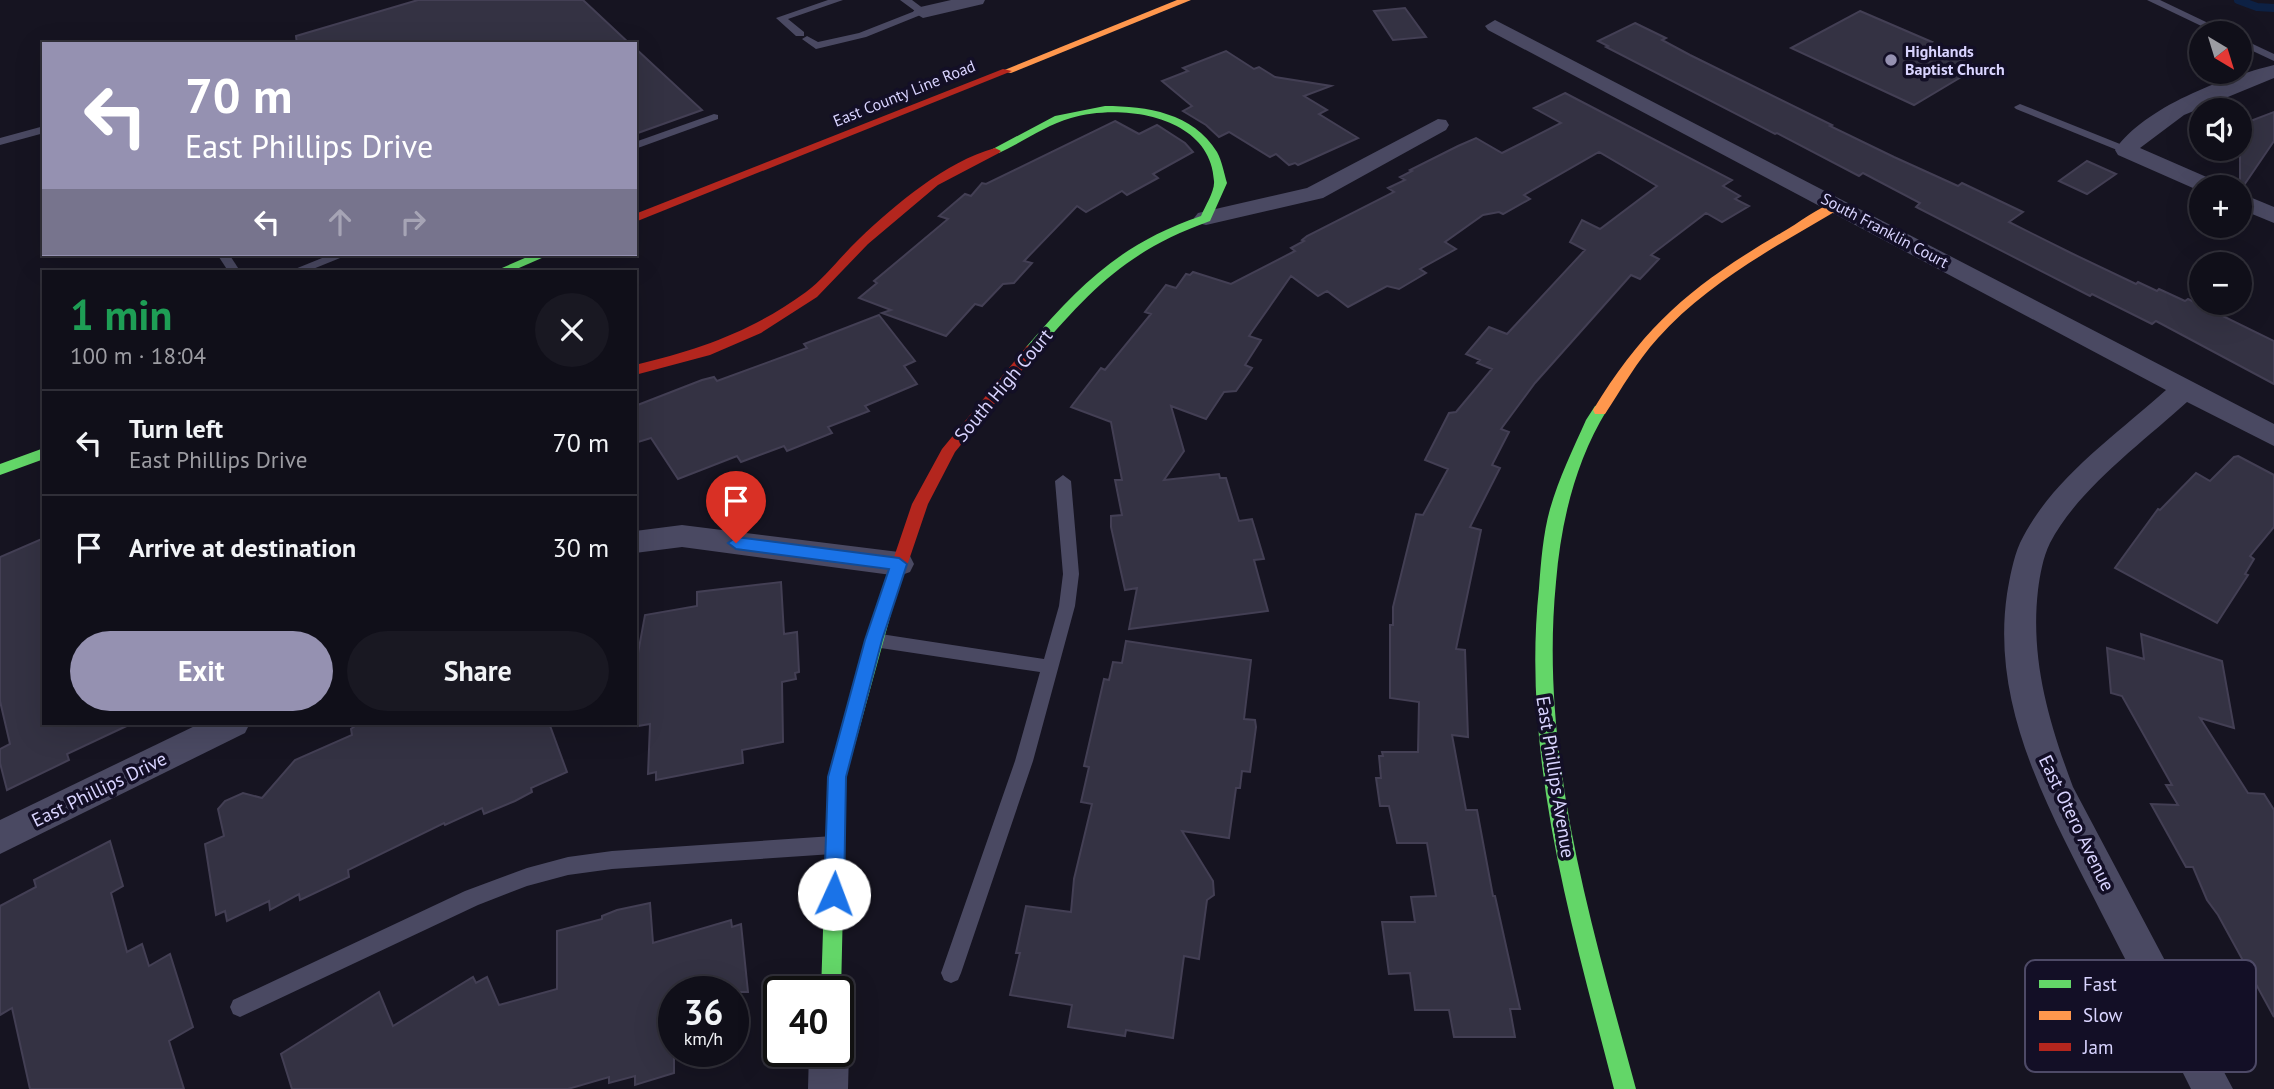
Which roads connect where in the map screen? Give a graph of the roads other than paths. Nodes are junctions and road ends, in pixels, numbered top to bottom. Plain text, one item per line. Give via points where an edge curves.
1 (838, 0) edge
2 (905, 0) edge
3 (976, 0) edge
4 (1186, 0) edge
5 (2152, 0) edge
6 (923, 12) junction
7 (2198, 21) edge
8 (1495, 26) dead end
9 (2252, 47) edge
10 (2274, 58) edge
11 (2274, 71) edge
12 (2020, 107) dead end
13 (714, 117) dead end
14 (1438, 125) dead end
15 (42, 130) edge
16 (0, 142) edge
17 (637, 145) edge
18 (2129, 147) junction
19 (2189, 177) edge
20 (1837, 205) junction
21 (2252, 205) edge
22 (2274, 215) edge
23 (637, 217) edge
24 (1206, 218) junction
25 (338, 256) edge
26 (540, 256) edge
27 (299, 270) edge
28 (504, 270) edge
29 (637, 369) edge
30 (2184, 389) junction
31 (2274, 436) edge
32 (42, 454) edge
33 (0, 470) edge
34 (1063, 481) dead end
35 (637, 541) edge
36 (899, 564) junction
37 (873, 640) junction
38 (1051, 667) junction
39 (224, 725) edge
40 (196, 731) edge
41 (0, 838) edge
42 (835, 845) junction
43 (2146, 960) edge
44 (951, 973) dead end
45 (831, 976) edge
46 (240, 1007) dead end
47 (829, 1067) edge
48 (2204, 1072) edge
49 (828, 1089) edge
50 (1625, 1089) edge
51 (2213, 1089) edge

1 - 6 lane via 781,18 816,46
2 - 6 lane
3 - 6 street
4 - 23 street, East County Line Road
5 - 7 lane
8 - 20 street, South Franklin Court
9 - 10 lane
11 - 18 street via 2164,116
12 - 18 lane
13 - 17 lane
14 - 24 street, South High Court via 1315,193
15 - 16 lane
18 - 19 street
20 - 30 street, South Franklin Court
20 - 50 street, East Phillips Avenue via 1725,276 1676,313 1633,358 1592,420 1574,461 1549,546 1540,636 1545,736 1565,842
21 - 22 street
24 - 29 street via 1221,183 1211,152 1197,135 1168,117 1138,109 1068,115 934,182 864,241 812,294 743,335 705,352
24 - 36 street, South High Court via 1170,229 1127,253 1079,294 949,449 919,504
25 - 27 lane
26 - 28 street
30 - 31 street, South Franklin Court
30 - 43 street, East Otero Avenue via 2074,490 2037,538 2021,598 2022,668 2041,748 2058,792
32 - 33 street
34 - 38 lane via 1071,574
35 - 36 street via 682,536
36 - 37 street, South High Court
37 - 38 lane
37 - 42 street, South High Court via 837,777
38 - 44 lane via 1024,761
39 - 40 street, East Phillips Drive
40 - 41 street, East Phillips Drive
42 - 45 street, South High Court
42 - 46 lane via 612,860 527,877 472,898
47 - 49 street
48 - 51 street, East Otero Avenue

